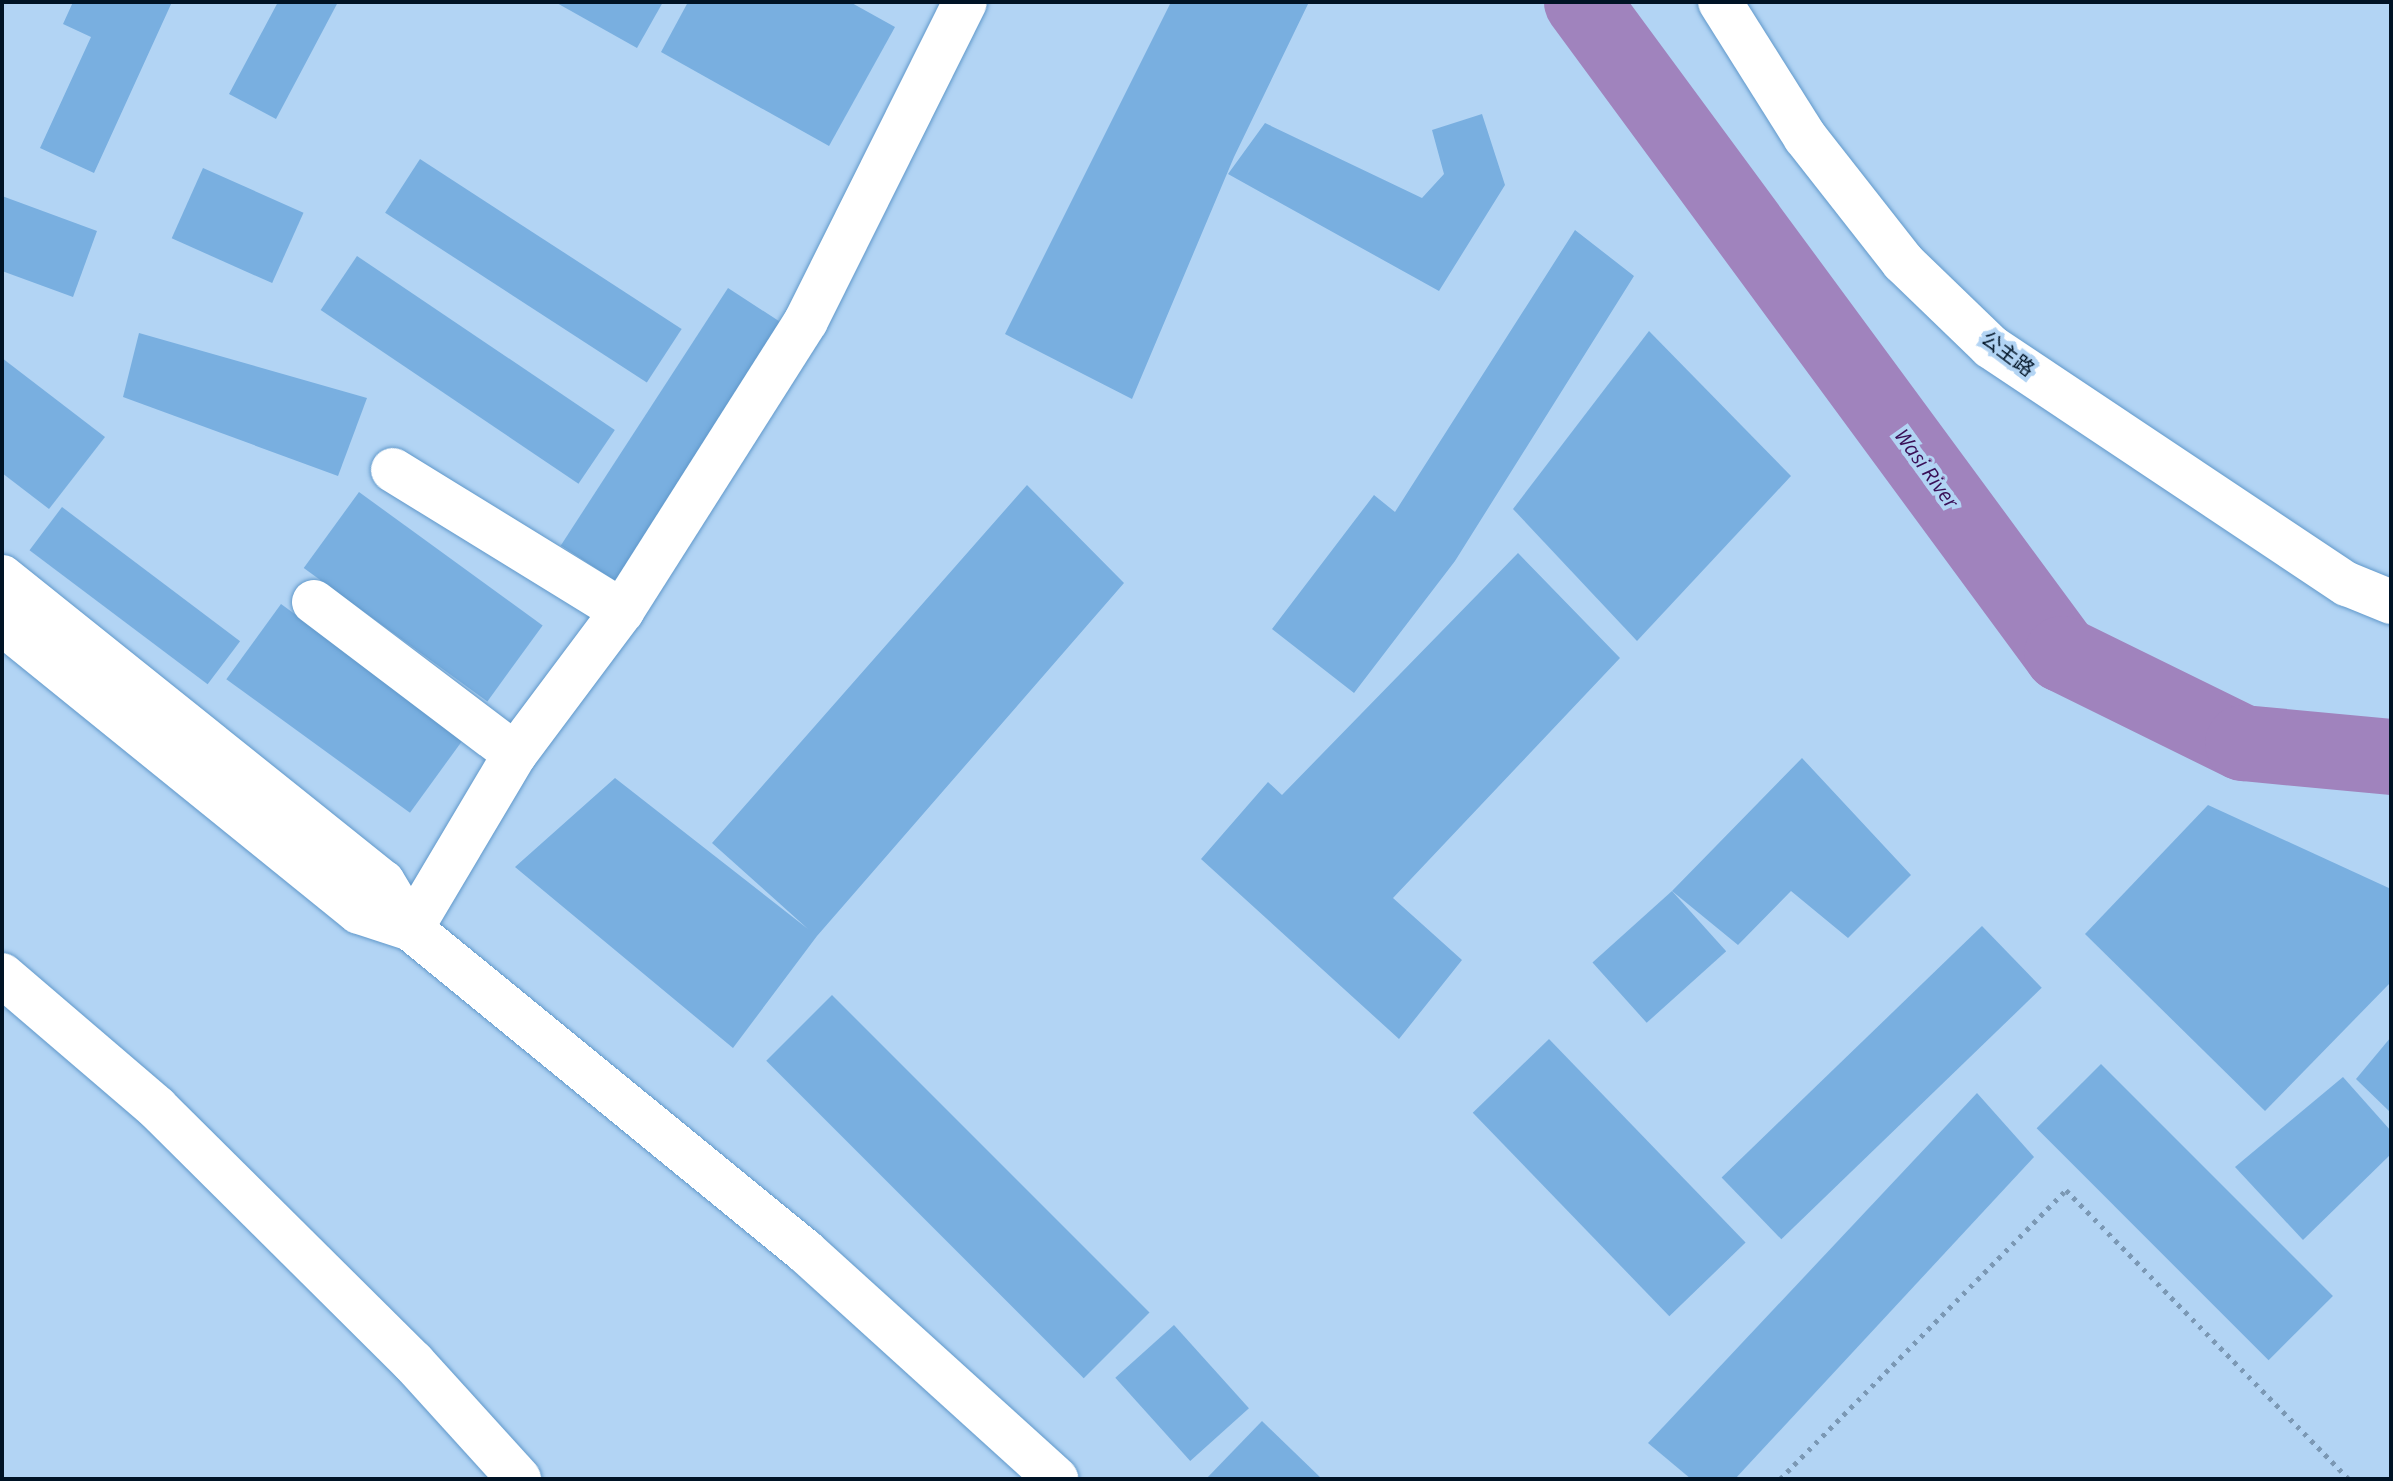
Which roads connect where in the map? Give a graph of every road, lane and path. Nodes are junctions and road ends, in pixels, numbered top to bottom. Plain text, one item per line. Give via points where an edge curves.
1 (965, 2) edge
2 (1720, 2) edge
3 (393, 470) dead end
4 (2, 577) edge
5 (314, 602) dead end
6 (2391, 602) edge
7 (622, 611) junction
8 (2, 623) edge
9 (515, 754) junction
10 (411, 929) junction
11 (2, 975) edge
12 (519, 1479) edge
13 (1056, 1479) edge
14 (1780, 1479) edge
15 (2349, 1479) edge

1 - 7 main road via 806,321
2 - 6 main road, 公主路 via 1805,137 1903,262 1991,347 2347,584
3 - 7 main road
4 - 10 main road via 383,882
5 - 9 main road
7 - 9 main road
8 - 10 main road via 359,912
9 - 10 main road
10 - 13 main road via 806,1252
11 - 12 main road via 157,1108 413,1362
14 - 15 path via 2066,1190

